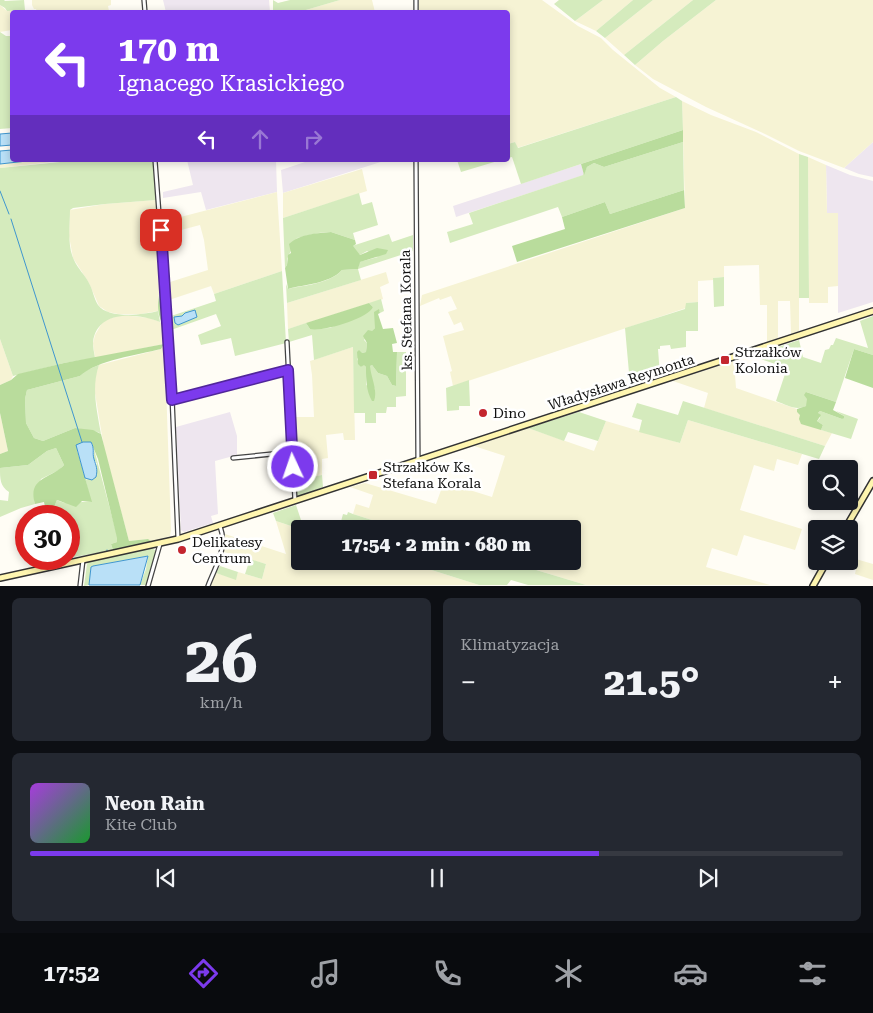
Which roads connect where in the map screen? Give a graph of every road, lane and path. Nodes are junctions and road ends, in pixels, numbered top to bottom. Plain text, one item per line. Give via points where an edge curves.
1 (156, 162) edge
2 (416, 162) edge
3 (873, 311) edge
4 (287, 342) dead end
5 (288, 370) junction
6 (172, 400) junction
7 (292, 452) junction
8 (233, 458) dead end
9 (418, 460) junction
10 (873, 481) edge
11 (295, 501) junction
12 (850, 520) edge
13 (220, 526) junction
14 (178, 539) junction
15 (160, 544) junction
16 (83, 560) junction
17 (822, 570) edge
18 (0, 578) edge
19 (80, 586) edge
20 (148, 586) edge
21 (208, 586) edge
22 (813, 586) edge

1 - 6 street
2 - 9 street, ks. Stefana Korala
3 - 9 street, Władysława Reymonta
4 - 5 street
5 - 6 street
5 - 7 street
6 - 14 street
7 - 8 street
7 - 11 street
9 - 11 street, Władysława Reymonta
10 - 12 street
11 - 13 street, Władysława Reymonta
13 - 14 street, Władysława Reymonta
13 - 21 street via 223,550
14 - 15 street, Władysława Reymonta
15 - 16 street, Władysława Reymonta
15 - 20 street
16 - 18 street, Władysława Reymonta
16 - 19 street
17 - 22 street

